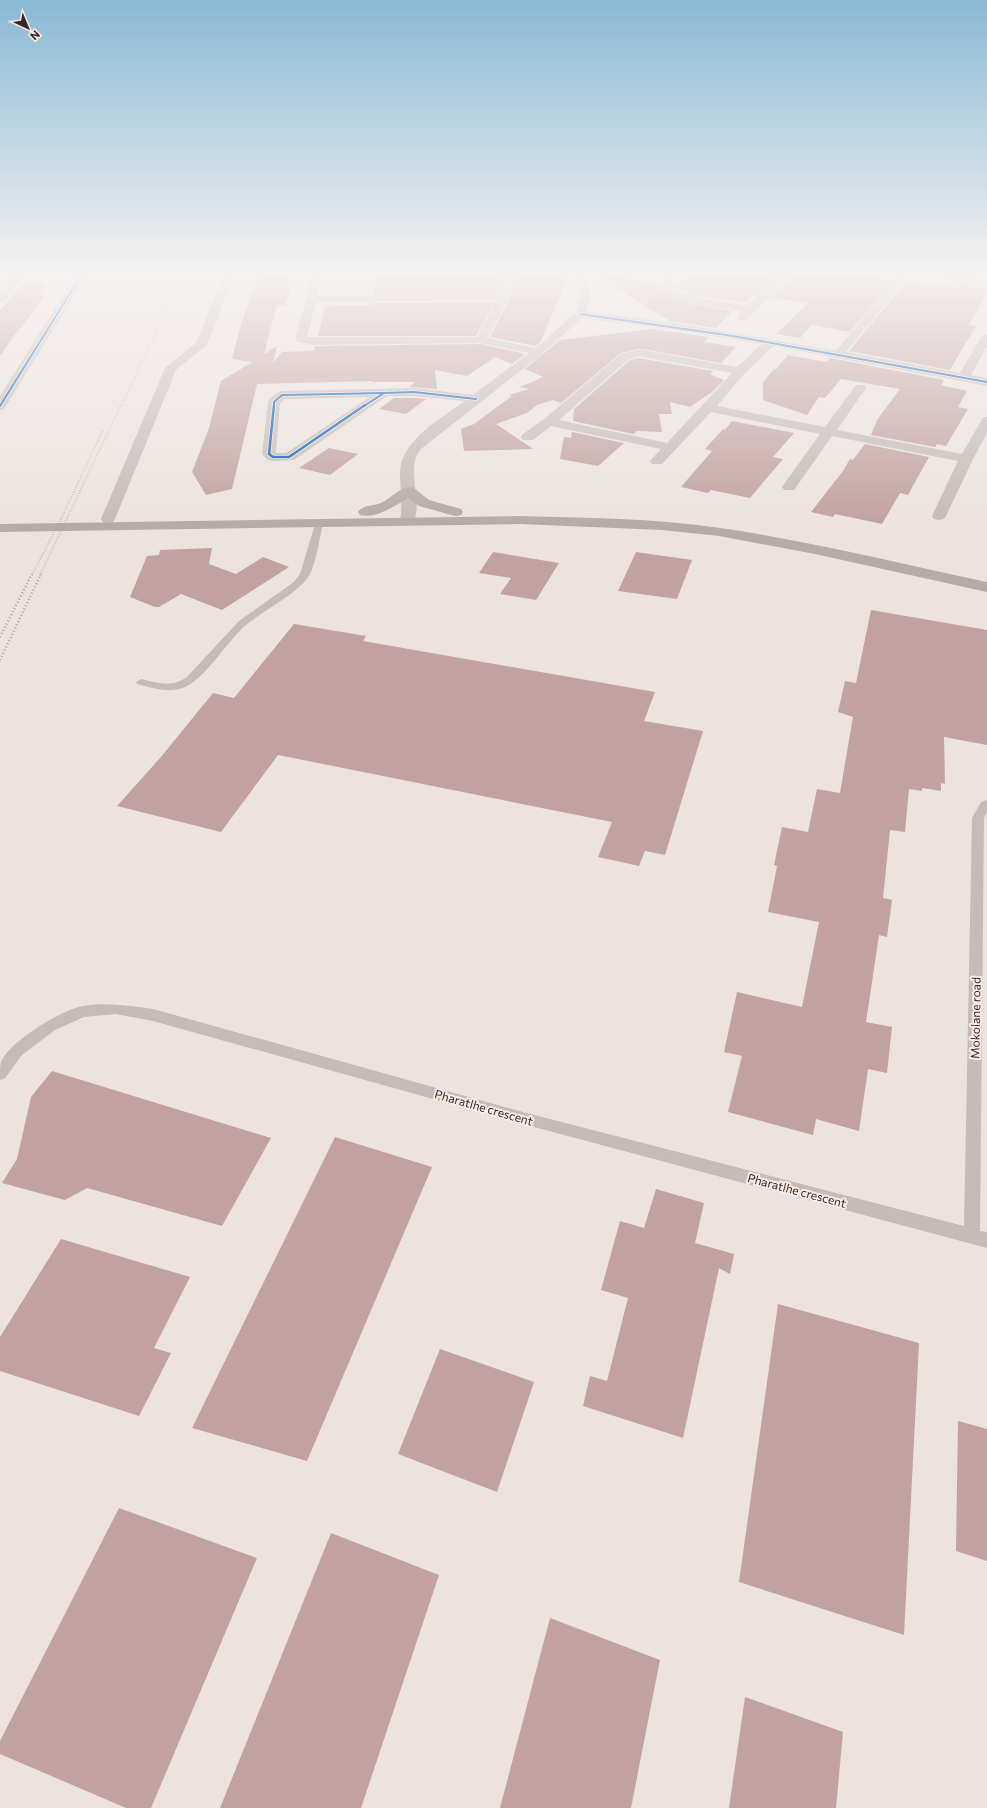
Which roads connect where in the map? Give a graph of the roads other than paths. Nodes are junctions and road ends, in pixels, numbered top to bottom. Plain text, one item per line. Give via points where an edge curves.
1 (32, 355) edge
2 (187, 355) edge
3 (534, 355) edge
4 (627, 355) edge
5 (656, 355) edge
6 (756, 355) edge
7 (840, 355) edge
8 (976, 355) edge
9 (740, 371) junction
10 (963, 378) junction
11 (987, 382) edge
12 (860, 388) dead end
13 (385, 392) junction
14 (476, 399) junction
15 (0, 406) edge
16 (708, 408) junction
17 (987, 421) edge
18 (549, 422) junction
19 (828, 432) junction
20 (528, 438) dead end
21 (669, 448) junction
22 (966, 460) junction
23 (657, 461) dead end
24 (789, 487) dead end
25 (409, 491) junction
26 (365, 512) junction
27 (456, 512) junction
28 (409, 516) junction
29 (939, 516) dead end
30 (108, 519) junction
31 (0, 520) edge
32 (319, 524) junction
33 (0, 528) edge
34 (816, 545) junction
35 (987, 579) edge
36 (987, 587) edge
37 (141, 682) dead end
38 (987, 804) edge
39 (0, 1074) edge
40 (980, 1238) edge

1 - 15 street
2 - 30 street via 170,368
3 - 14 street
4 - 18 street
5 - 9 street
6 - 9 street
7 - 10 street
8 - 10 street
9 - 16 street
10 - 11 street
12 - 19 street
13 - 13 street via 282,395 274,402 269,454 273,457 288,457
13 - 14 street via 432,393
14 - 25 street via 414,448 407,464
16 - 19 street
16 - 21 street
17 - 22 street
18 - 20 street
18 - 21 street
19 - 22 street
19 - 24 street
21 - 23 street
22 - 29 street
25 - 26 main road via 386,506
25 - 27 main road via 424,503
25 - 28 street
26 - 28 main road
26 - 30 main road
27 - 28 main road
27 - 34 main road via 653,518 720,525
28 - 32 main road
28 - 34 main road via 662,526
30 - 31 main road
32 - 33 main road
32 - 37 lane via 305,574 297,584 242,623 191,679 177,688
34 - 35 main road
34 - 36 main road
38 - 40 lane, Mokolane road via 978,818
39 - 40 lane, Pharatlhe crescent via 17,1051 50,1026 82,1012 115,1009 153,1015 523,1118

